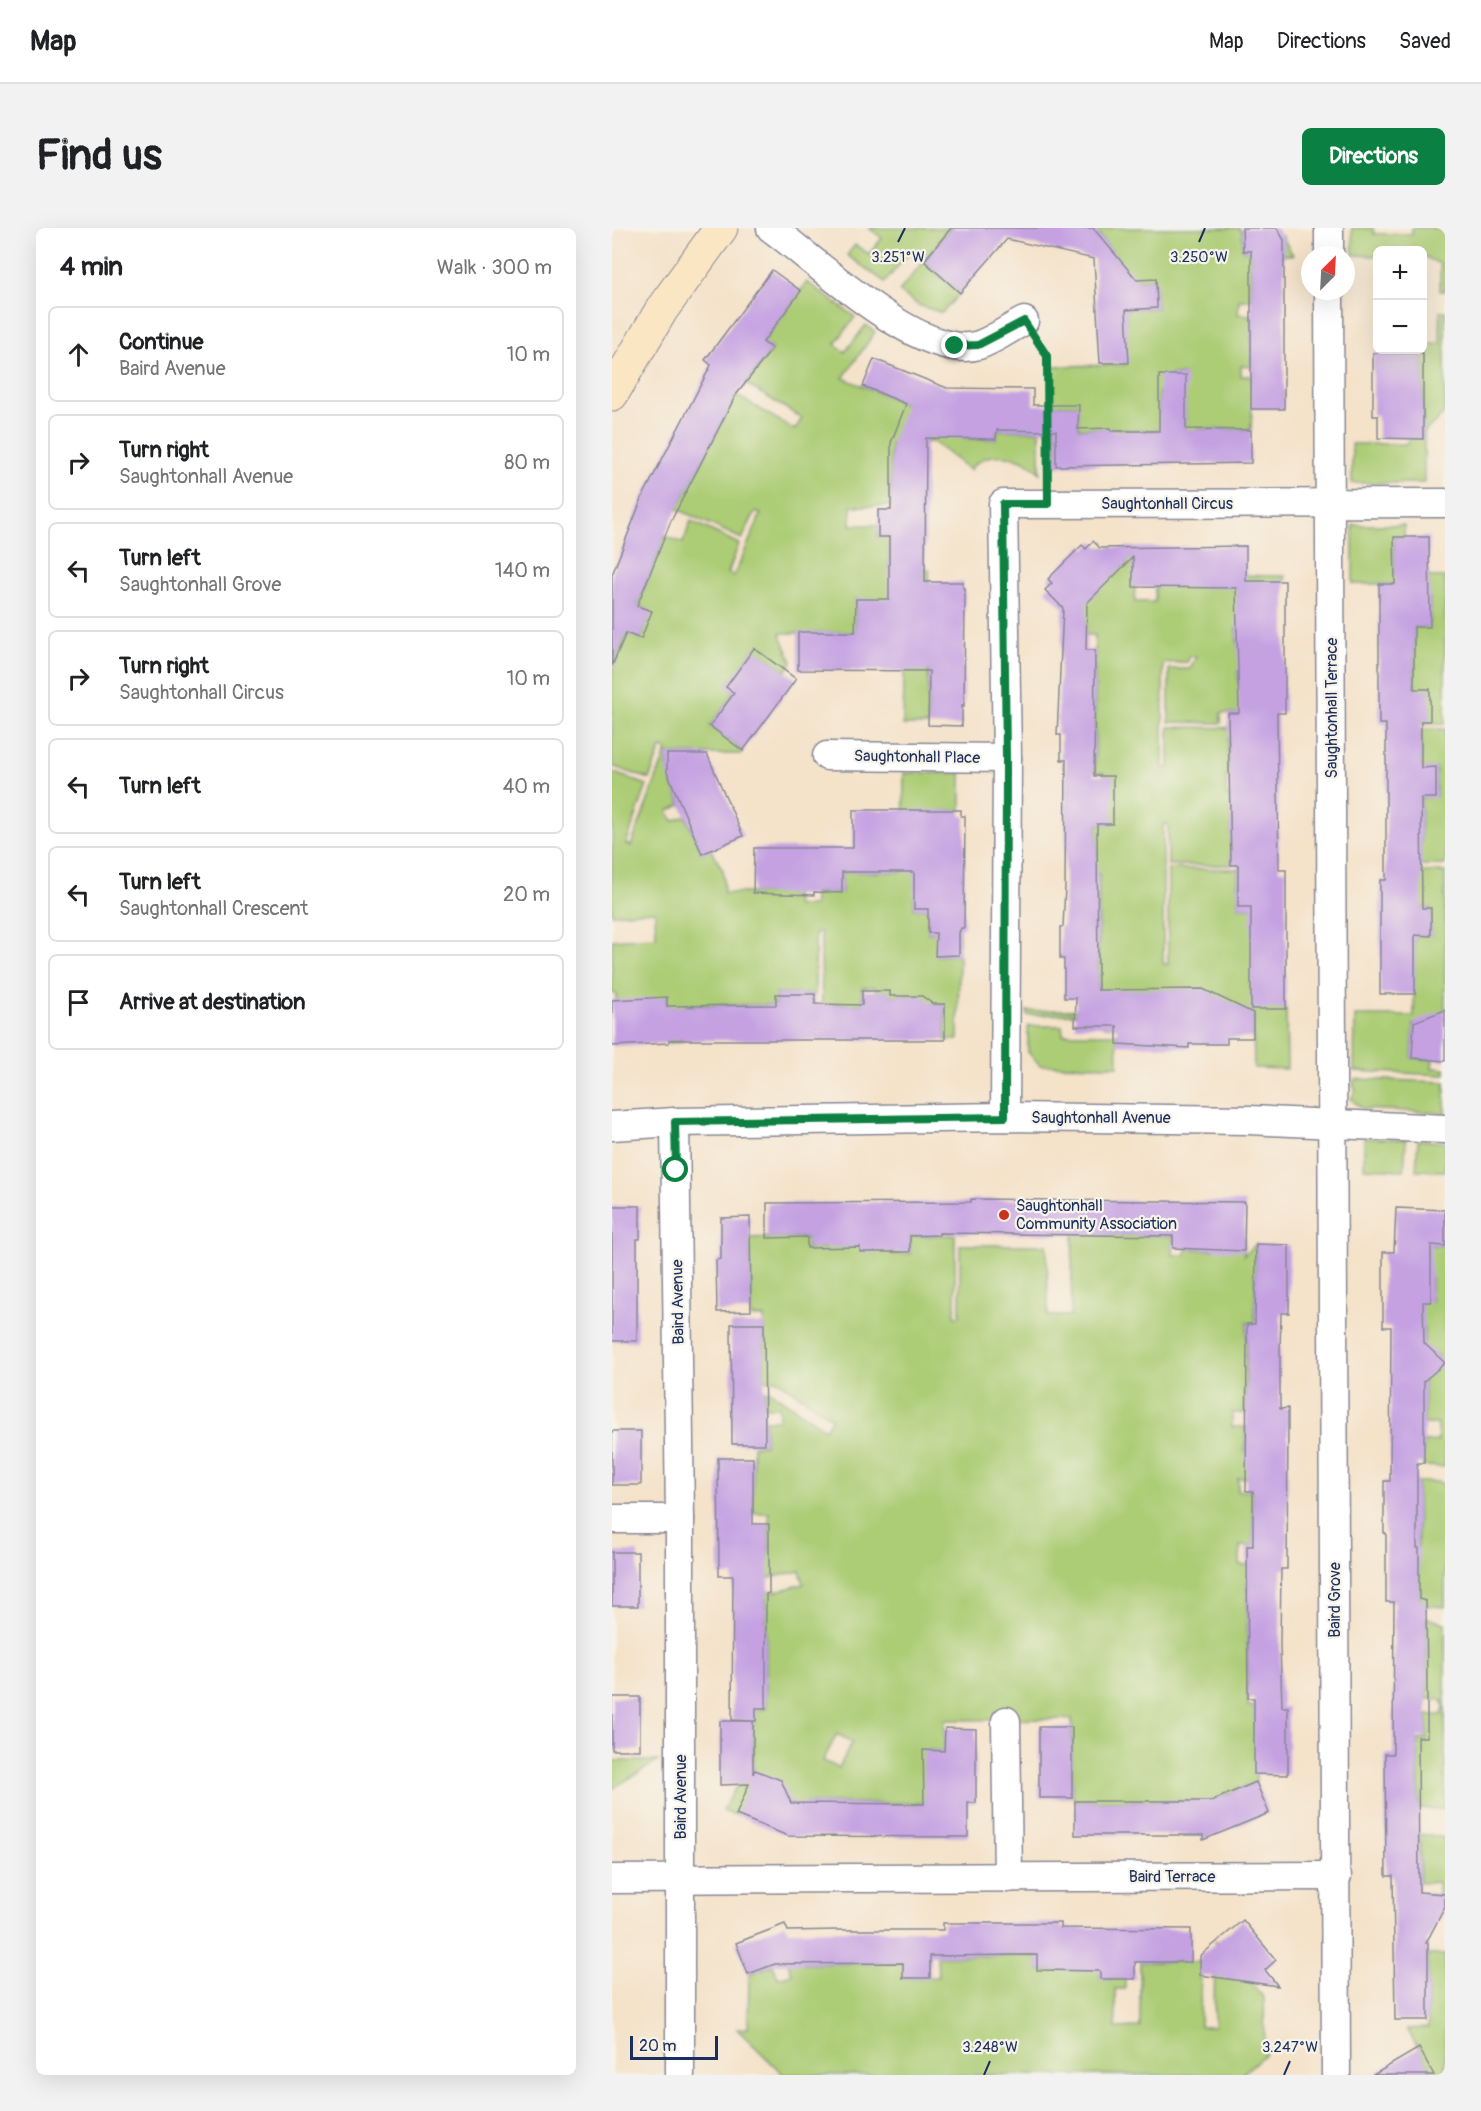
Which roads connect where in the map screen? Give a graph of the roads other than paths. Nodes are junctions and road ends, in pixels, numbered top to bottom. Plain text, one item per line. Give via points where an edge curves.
1 (721, 228) edge
2 (771, 228) edge
3 (1329, 228) edge
4 (1329, 246) edge
5 (1329, 300) edge
6 (1024, 321) road end
7 (612, 394) edge
8 (1445, 503) edge
9 (1332, 504) junction
10 (827, 756) dead end
11 (1006, 758) junction
12 (1005, 1117) junction
13 (675, 1122) junction
14 (1332, 1124) junction
15 (612, 1126) edge
16 (1445, 1129) edge
17 (612, 1519) edge
18 (680, 1519) junction
19 (1006, 1721) dead end
20 (1337, 1876) junction
21 (1008, 1878) junction
22 (612, 1879) edge
23 (681, 1879) junction
24 (680, 2075) edge
25 (1336, 2075) edge

1 - 7 street via 662,309
2 - 6 street via 883,314 930,338 955,346 978,345
3 - 4 street
5 - 9 street, Saughtonhall Terrace
8 - 9 street, Saughtonhall Circus
9 - 11 street, Saughtonhall Circus via 1003,504
9 - 14 street, Saughtonhall Terrace
10 - 11 street, Saughtonhall Place
11 - 12 street
12 - 13 street, Saughtonhall Avenue
12 - 14 street, Saughtonhall Avenue
13 - 15 street, Saughtonhall Avenue
13 - 18 street, Baird Avenue
14 - 16 street, Saughtonhall Avenue
14 - 20 street, Baird Grove
17 - 18 street
18 - 23 street, Baird Avenue
19 - 21 street
20 - 21 street, Baird Terrace
20 - 25 street, Baird Grove
21 - 23 street, Baird Terrace
22 - 23 street, Baird Terrace
23 - 24 street, Baird Avenue

